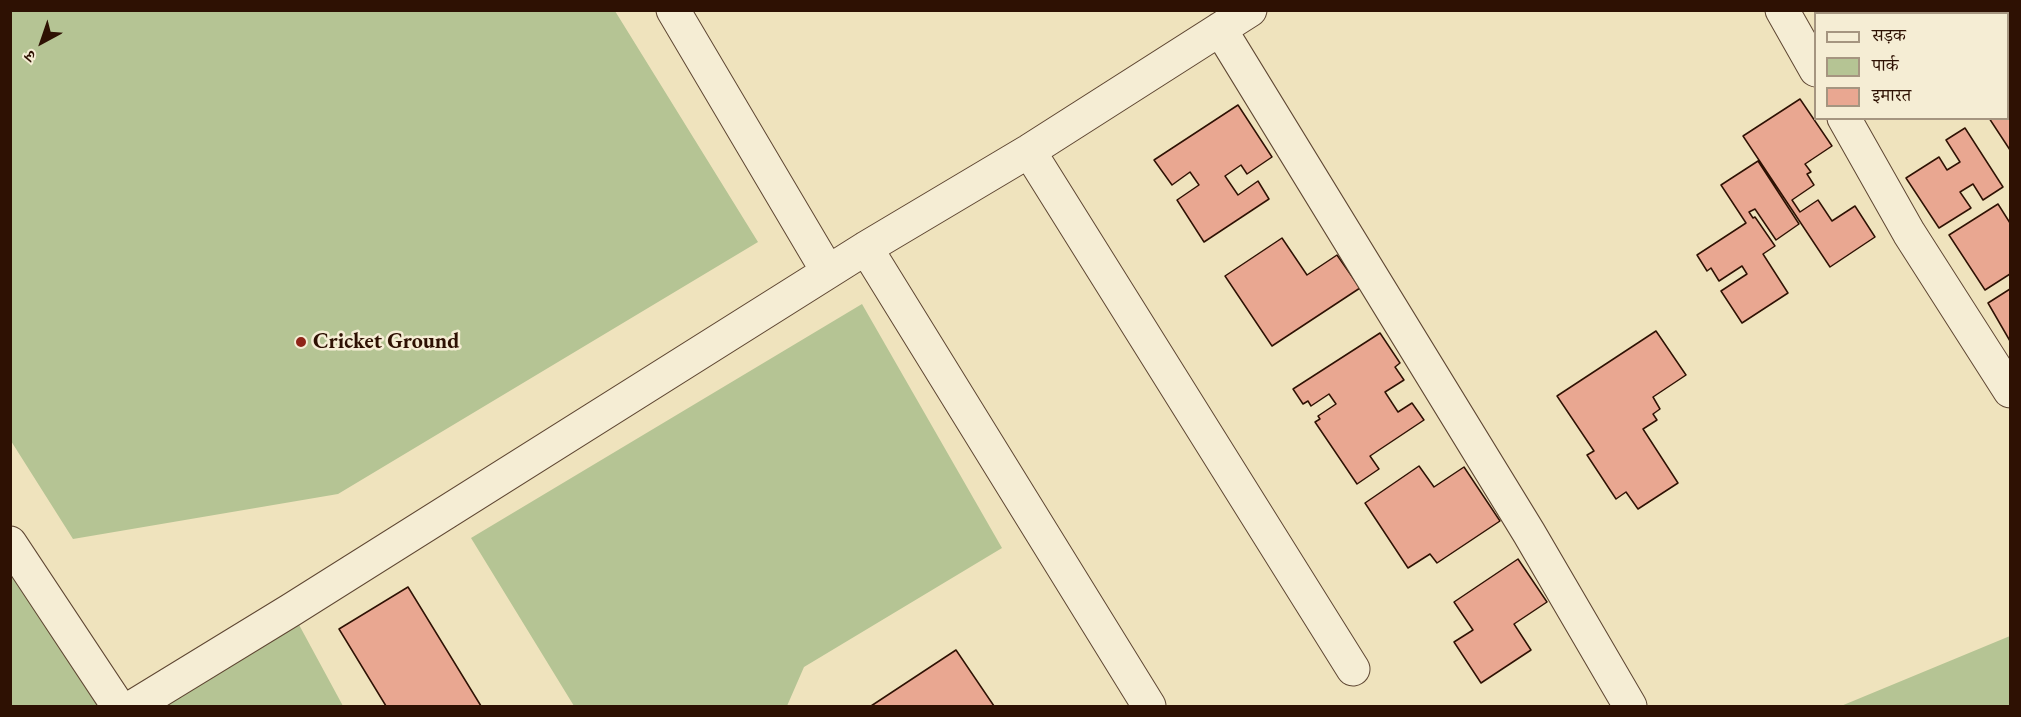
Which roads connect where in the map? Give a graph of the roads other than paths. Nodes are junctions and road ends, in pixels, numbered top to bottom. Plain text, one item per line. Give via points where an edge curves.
1 (674, 10) edge
2 (1250, 10) edge
3 (1782, 10) edge
4 (1220, 29) junction
5 (1814, 68) edge
6 (1845, 120) edge
7 (1029, 151) junction
8 (866, 248) junction
9 (828, 272) junction
10 (2010, 391) edge
11 (10, 543) edge
12 (1353, 669) dead end
13 (118, 706) edge
14 (134, 706) edge
15 (1149, 706) edge
16 (1630, 706) edge

1 - 9 lane
2 - 4 lane
3 - 5 lane
4 - 7 lane
4 - 16 lane via 1529,533
6 - 10 lane via 1909,233
7 - 8 lane
7 - 12 lane
8 - 9 lane
8 - 15 lane
9 - 14 lane
11 - 13 lane

